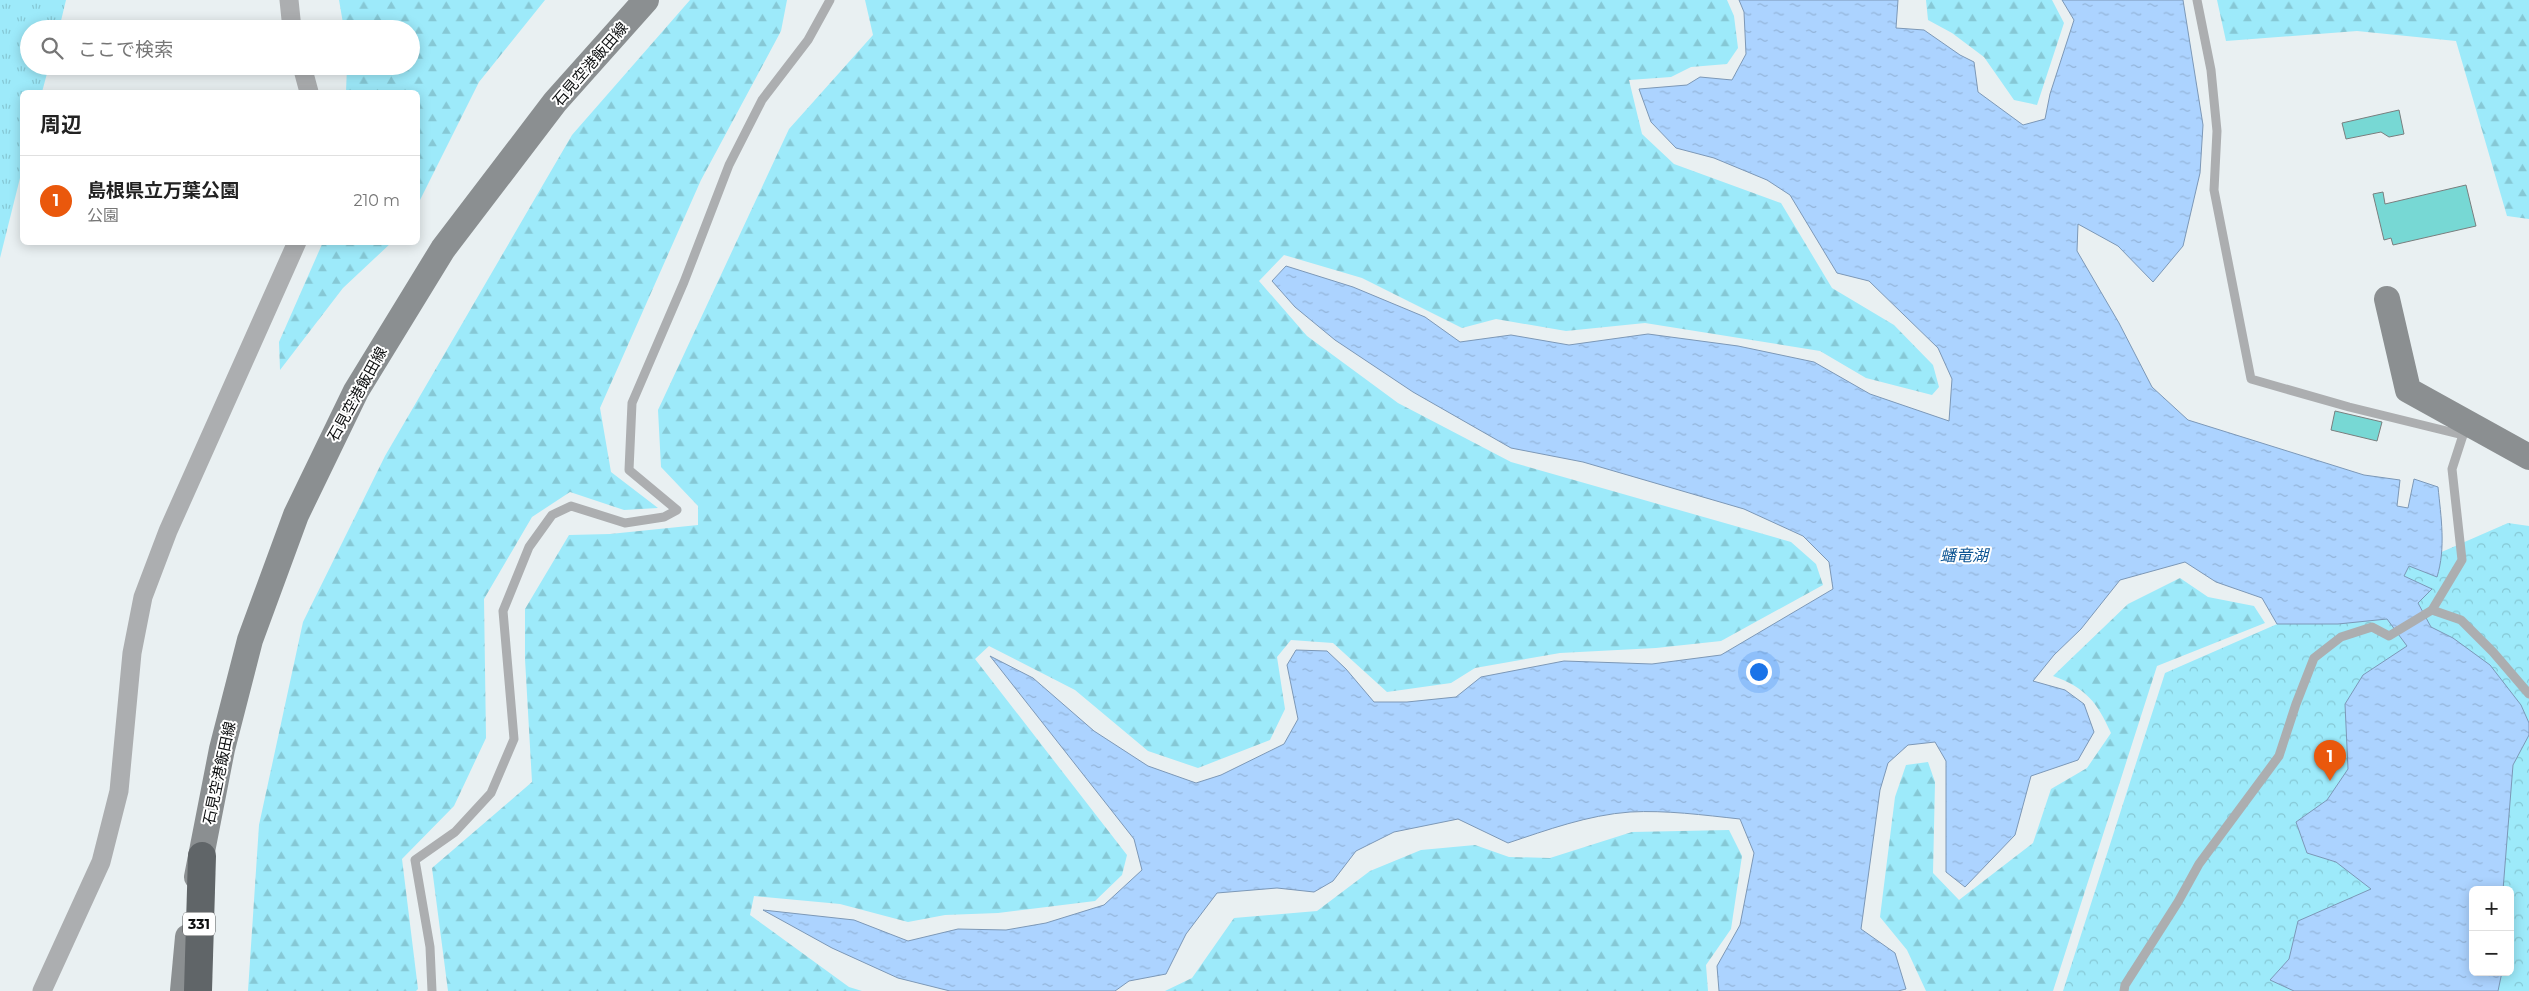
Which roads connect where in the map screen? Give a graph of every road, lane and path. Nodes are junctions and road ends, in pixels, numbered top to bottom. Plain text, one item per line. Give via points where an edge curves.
1 (289, 0) edge
2 (646, 0) edge
3 (830, 0) edge
4 (2197, 0) edge
5 (291, 20) edge
6 (304, 75) edge
7 (308, 90) edge
8 (296, 245) edge
9 (2387, 299) dead end
10 (2469, 431) junction
11 (2529, 457) edge
12 (2432, 610) junction
13 (2529, 694) edge
14 (202, 856) junction
15 (42, 991) edge
16 (183, 991) edge
17 (198, 991) edge
18 (208, 991) edge
19 (432, 991) edge
20 (2124, 991) edge

1 - 5 street
2 - 14 main road, 石見空港飯田線 / 331 via 555,102 443,250 356,391 296,515 250,640 222,749
3 - 19 lane via 808,40 762,100 729,165 632,403 629,470 677,510 664,517 625,523 571,506 552,515 529,547 503,611 514,739 491,794 455,832 415,860 430,947
4 - 10 lane via 2211,70 2217,131 2214,190 2251,379 2348,407
6 - 7 street
8 - 15 street via 168,531 143,597 132,653 117,800 101,862
9 - 10 main road via 2408,390
10 - 11 main road
10 - 12 lane via 2452,469 2462,560
12 - 13 lane via 2460,620
12 - 20 lane via 2389,636 2372,627 2341,637 2314,658 2280,756 2199,864
14 - 16 main road, 石見空港飯田線 / 331 via 190,902
14 - 17 highway, 331
14 - 18 main road, 石見空港飯田線 / 331

